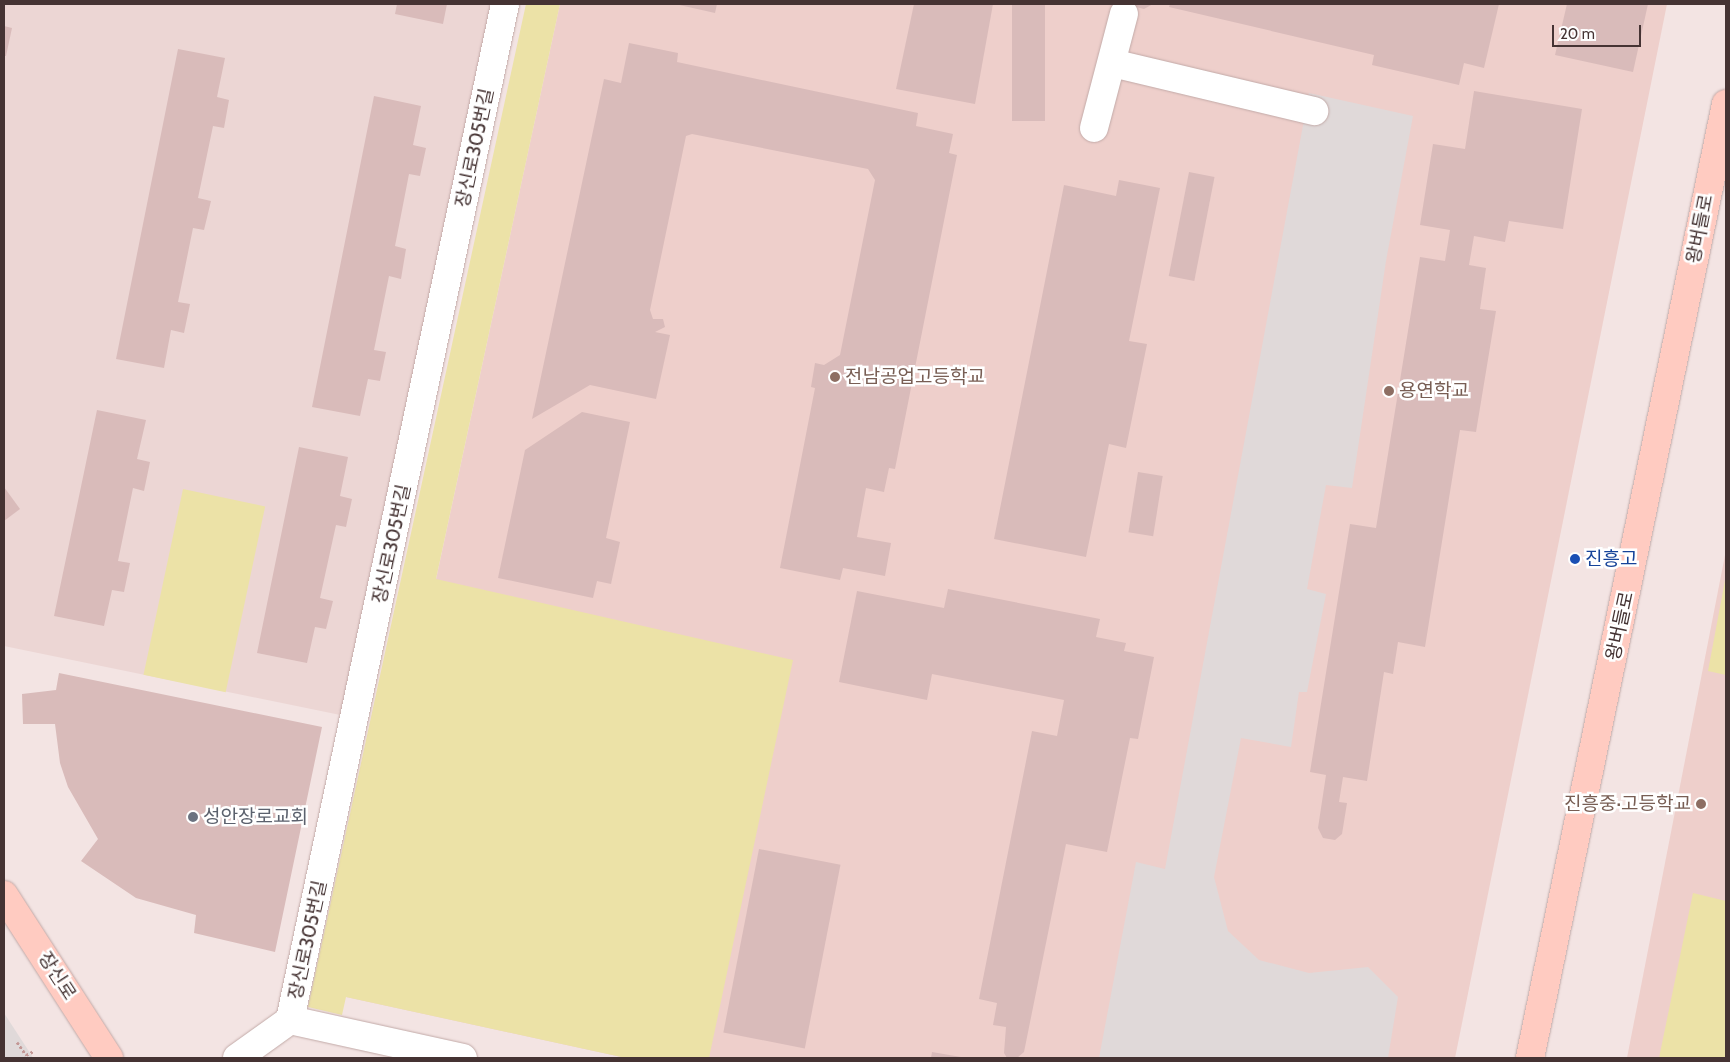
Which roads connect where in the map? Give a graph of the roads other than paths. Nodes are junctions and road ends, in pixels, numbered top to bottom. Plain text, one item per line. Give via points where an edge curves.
1 (505, 4) edge
2 (1124, 14) dead end
3 (1112, 62) junction
4 (1726, 104) edge
5 (1314, 111) dead end
6 (1094, 128) dead end
7 (4, 895) edge
8 (290, 1020) junction
9 (109, 1058) edge
10 (237, 1058) edge
11 (463, 1058) edge
12 (1530, 1058) edge

1 - 8 street, 장신로305번길
2 - 3 street
3 - 5 street
3 - 6 street
4 - 12 main road, 왕버들로
7 - 9 main road, 장신로
8 - 10 street, 장신로305번길
8 - 11 street

